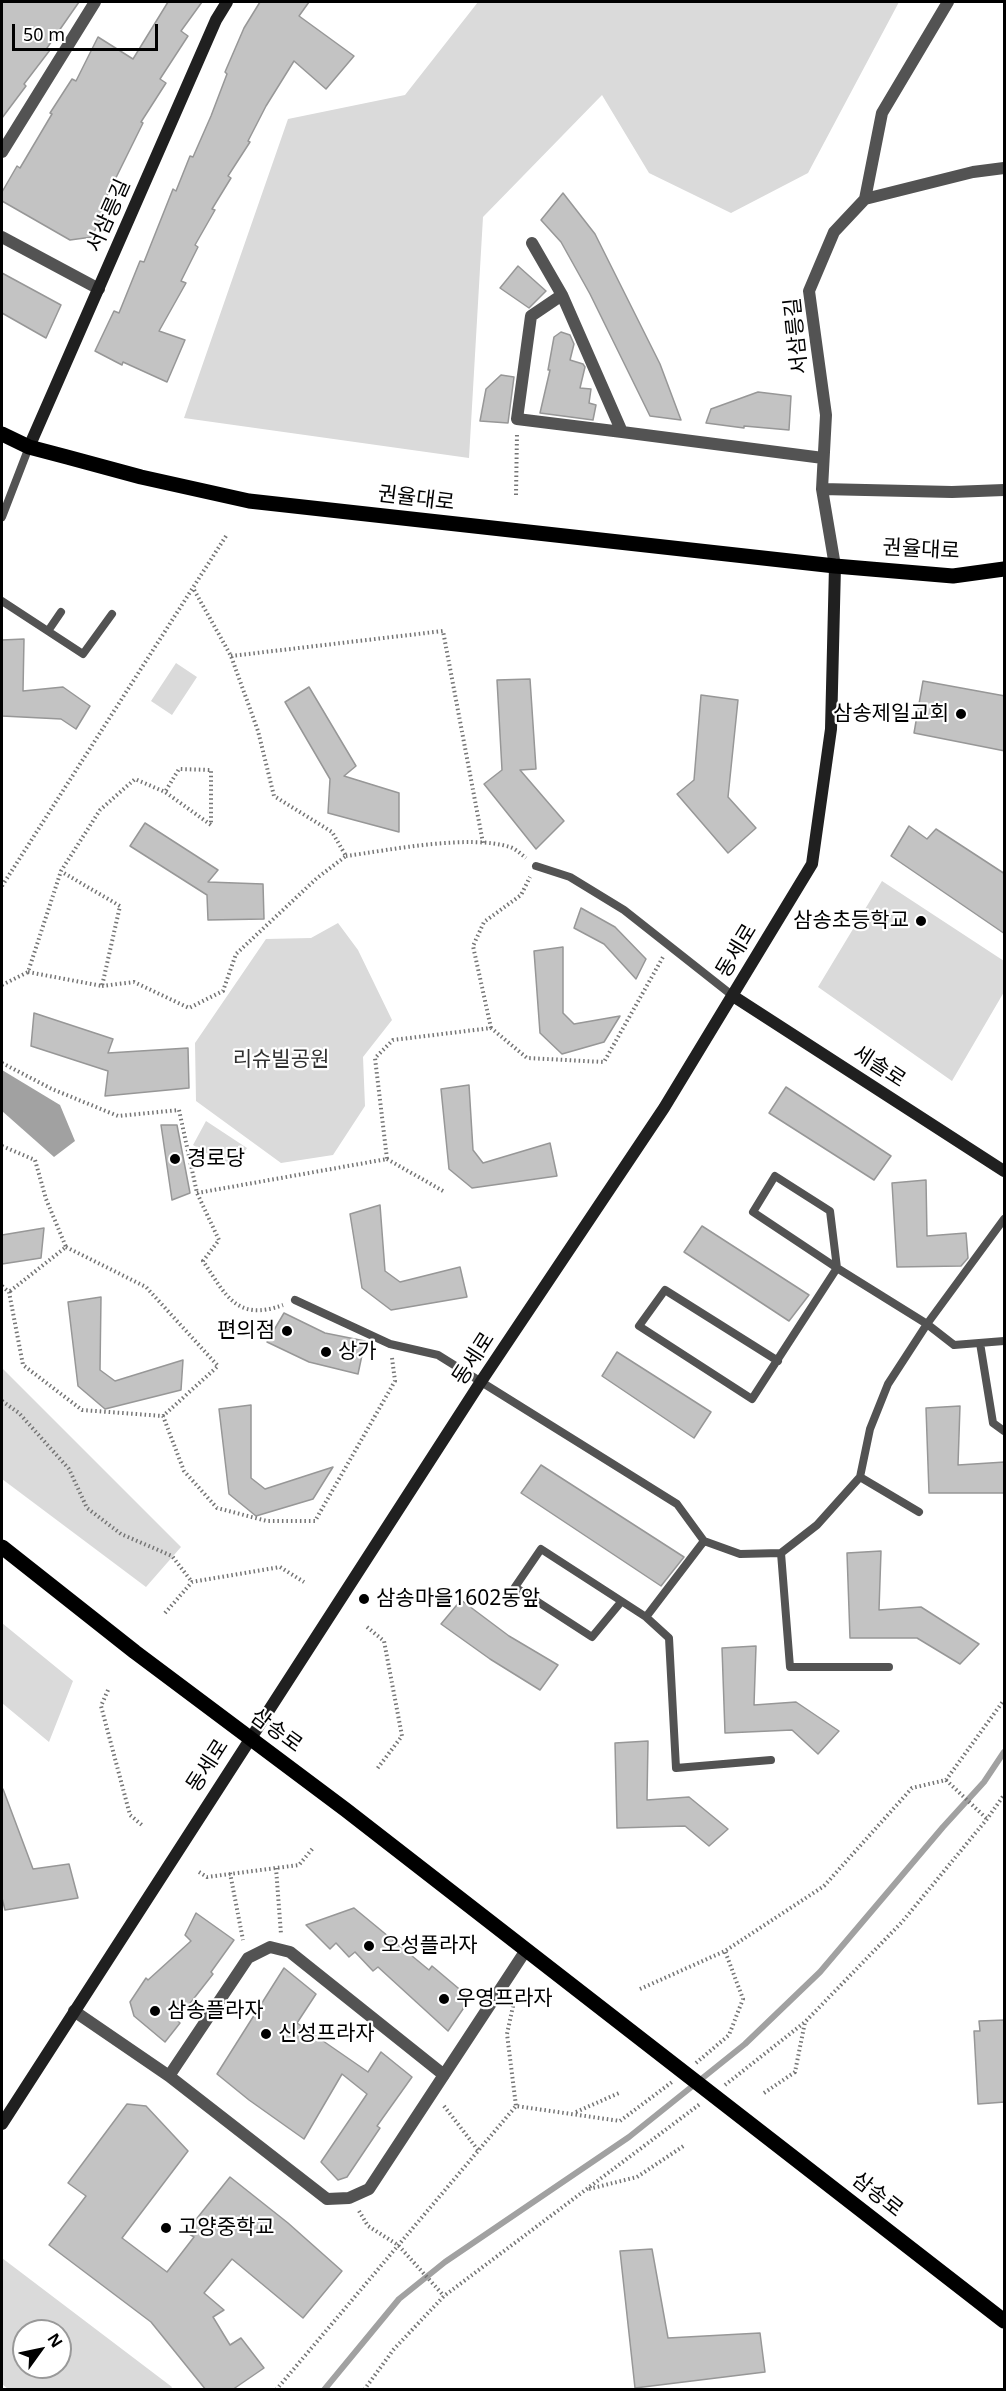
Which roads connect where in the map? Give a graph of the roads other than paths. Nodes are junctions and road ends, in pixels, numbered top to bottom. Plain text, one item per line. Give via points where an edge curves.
1 (95, 2) edge
2 (227, 2) edge
3 (948, 2) edge
4 (2, 152) edge
5 (1005, 168) edge
6 (865, 199) junction
7 (2, 237) edge
8 (532, 243) dead end
9 (99, 289) junction
10 (562, 295) junction
11 (622, 432) junction
12 (2, 434) edge
13 (29, 447) junction
14 (823, 458) junction
15 (822, 489) junction
16 (1005, 490) edge
17 (2, 517) edge
18 (835, 566) junction
19 (1005, 570) edge
20 (2, 601) edge
21 (61, 612) dead end
22 (112, 614) dead end
23 (48, 631) junction
24 (536, 866) road end
25 (733, 996) junction
26 (1005, 1171) edge
27 (1005, 1219) edge
28 (837, 1268) junction
29 (295, 1300) road end
30 (927, 1323) junction
31 (1005, 1341) edge
32 (981, 1343) junction
33 (778, 1361) junction
34 (480, 1383) junction
35 (1005, 1431) edge
36 (860, 1478) junction
37 (919, 1512) dead end
38 (704, 1541) junction
39 (2, 1547) edge
40 (781, 1553) junction
41 (621, 1602) junction
42 (646, 1617) junction
43 (889, 1667) dead end
44 (250, 1738) junction
45 (771, 1760) dead end
46 (526, 1950) junction
47 (74, 2011) junction
48 (444, 2075) junction
49 (170, 2076) junction
50 (2, 2124) edge
51 (1005, 2321) edge

1 - 4 street
2 - 9 main road, 서삼릉길
3 - 6 street via 882,113
5 - 6 street via 973,172
6 - 14 street, 서삼릉길 via 834,232 810,291 826,415
7 - 9 street
8 - 10 street
9 - 13 main road, 서삼릉길
10 - 11 street
10 - 11 street via 531,316 517,419
11 - 14 street
12 - 13 main road, 권율대로
13 - 17 lane
13 - 18 main road, 권율대로 via 249,501
14 - 15 street
15 - 16 street
15 - 18 street
18 - 19 main road, 권율대로 via 953,576
18 - 25 main road, 동세로 via 831,729 812,864
20 - 23 lane
21 - 23 lane
22 - 23 lane via 83,654
24 - 25 lane via 570,877 624,910
25 - 26 main road, 세솔로
25 - 34 main road, 동세로 via 664,1108
27 - 30 lane
28 - 28 lane via 753,1212 775,1176 830,1211
28 - 30 lane
28 - 33 lane
29 - 34 lane via 390,1344 438,1355
30 - 32 lane via 954,1345
30 - 36 lane via 888,1384 870,1429
31 - 32 lane
32 - 35 lane via 993,1423
33 - 33 lane via 752,1399 639,1326 665,1290
34 - 38 lane via 676,1504
34 - 44 main road, 동세로
36 - 37 lane
36 - 40 lane via 817,1525
38 - 40 lane via 740,1554
38 - 42 lane
39 - 44 main road, 삼송로
40 - 43 lane via 790,1667
41 - 41 lane via 541,1549 515,1587 592,1637
41 - 42 lane
42 - 45 lane via 669,1638 676,1768
44 - 46 main road, 삼송로
44 - 47 main road, 동세로
46 - 48 street
46 - 51 main road, 삼송로
47 - 49 street
47 - 50 main road, 동세로
48 - 49 street via 369,2189 349,2198 327,2199
48 - 49 street via 290,1952 270,1947 248,1958

